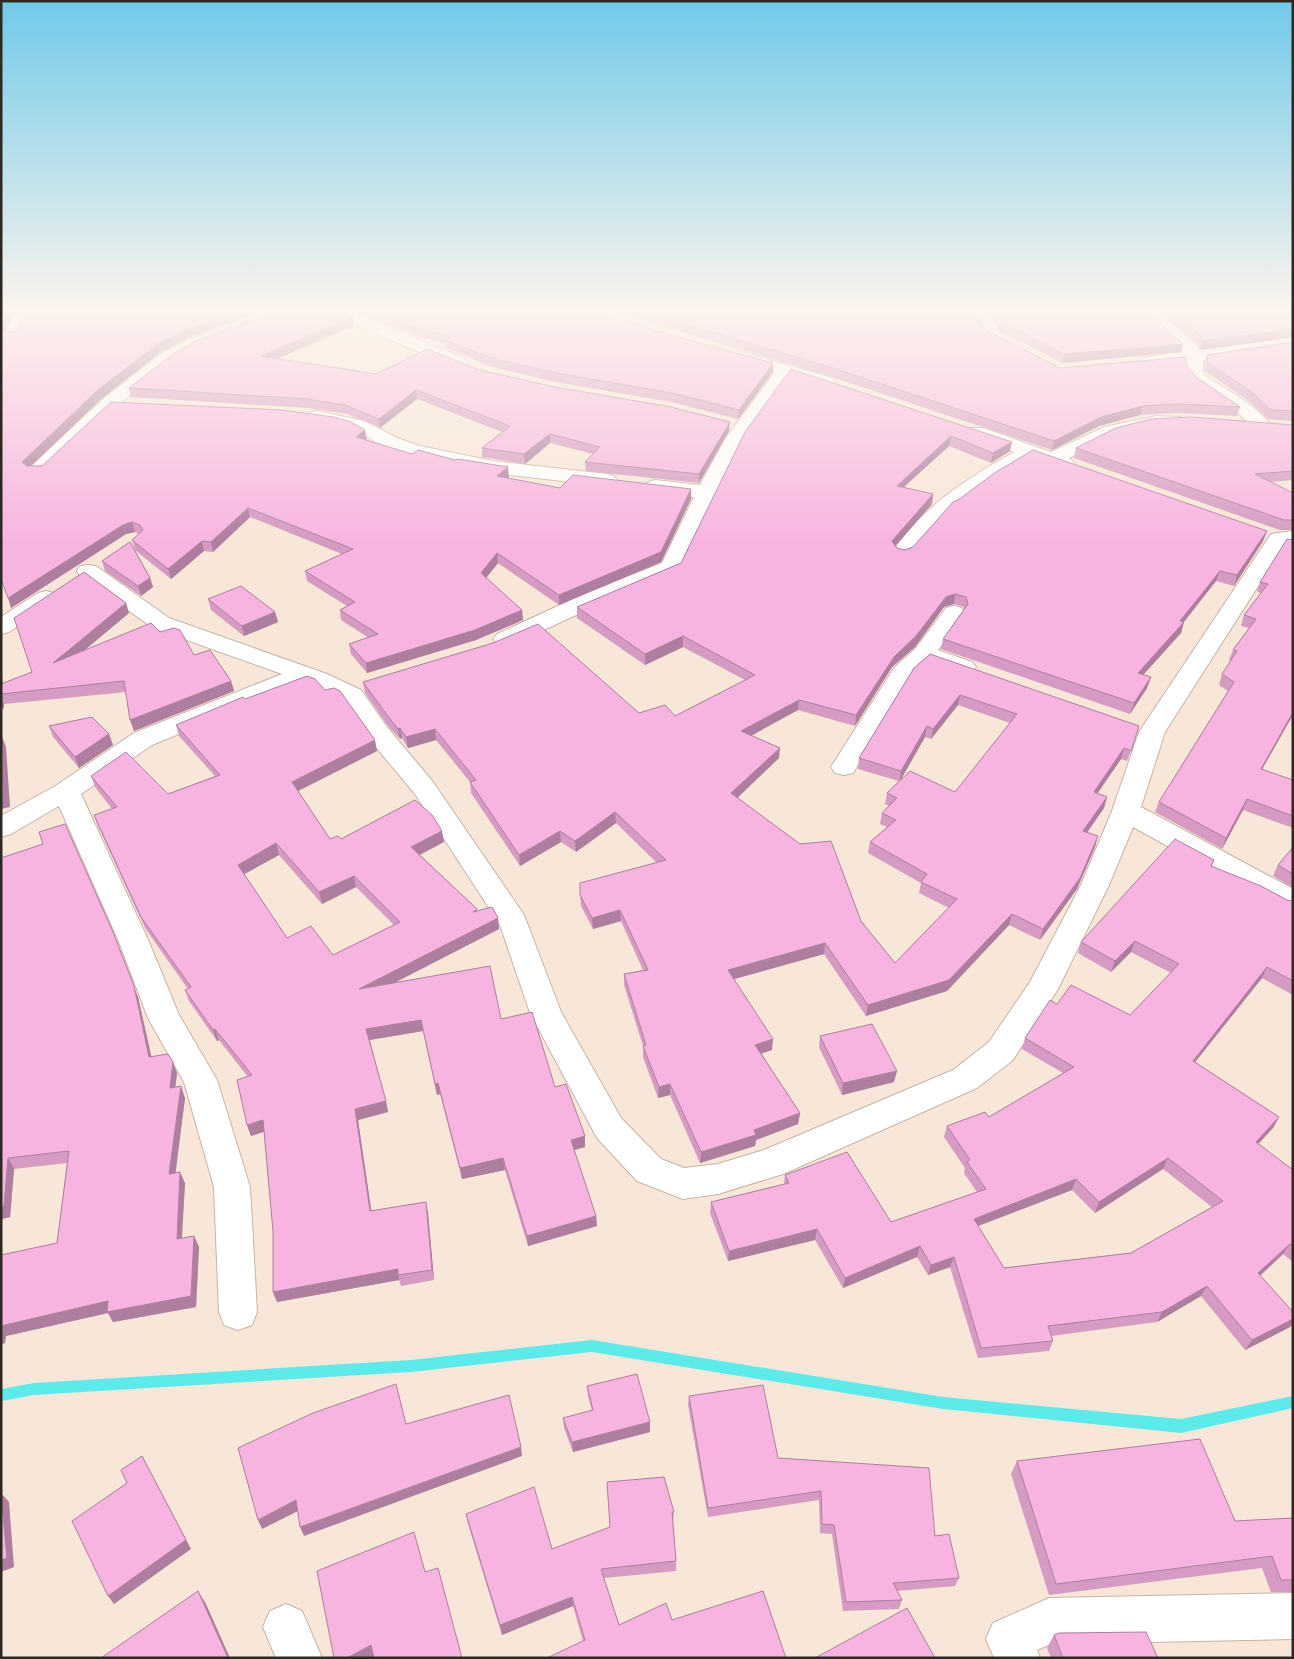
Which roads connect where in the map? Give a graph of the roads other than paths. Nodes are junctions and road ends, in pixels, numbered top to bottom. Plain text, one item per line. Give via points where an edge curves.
1 (126, 389) edge
2 (766, 389) edge
3 (1214, 389) edge
4 (109, 403) junction
5 (136, 404) edge
6 (301, 414) edge
7 (1190, 421) edge
8 (1230, 423) edge
9 (960, 426) edge
10 (1263, 428) junction
11 (1283, 428) edge
12 (1029, 451) junction
13 (1052, 459) junction
14 (1080, 468) edge
15 (37, 470) edge
16 (706, 492) junction
17 (1281, 537) edge
18 (902, 552) edge
19 (954, 613) dead end
20 (1, 627) edge
21 (484, 648) edge
22 (924, 653) junction
23 (302, 675) junction
24 (988, 675) edge
25 (844, 767) dead end
26 (66, 790) junction
27 (1126, 811) junction
28 (1, 828) edge
29 (1293, 902) edge
30 (238, 1312) dead end
31 (1293, 1616) edge
32 (1017, 1658) edge

1 - 4 street
2 - 16 street via 734,425 734,439
3 - 10 street via 1242,408
4 - 5 street
4 - 15 street
6 - 16 street via 336,418 359,425 390,442 493,467
7 - 13 street via 1136,423 1109,430
8 - 10 street
9 - 12 street
10 - 11 street
12 - 13 street
12 - 18 street via 943,506
13 - 14 street
16 - 21 street via 671,567
17 - 27 street via 1142,729
19 - 22 street
20 - 23 street via 82,575 161,623
22 - 24 street
22 - 25 street via 902,673
23 - 26 street via 142,739
23 - 27 street via 355,686 352,695 378,733 424,788 514,923 546,1013 609,1128 649,1170 683,1184 718,1179 771,1163 965,1079 1001,1052 1042,989 1095,885
26 - 28 street
26 - 30 street via 164,1018 200,1080 232,1187
27 - 29 street
31 - 32 street via 1049,1621 1009,1639

